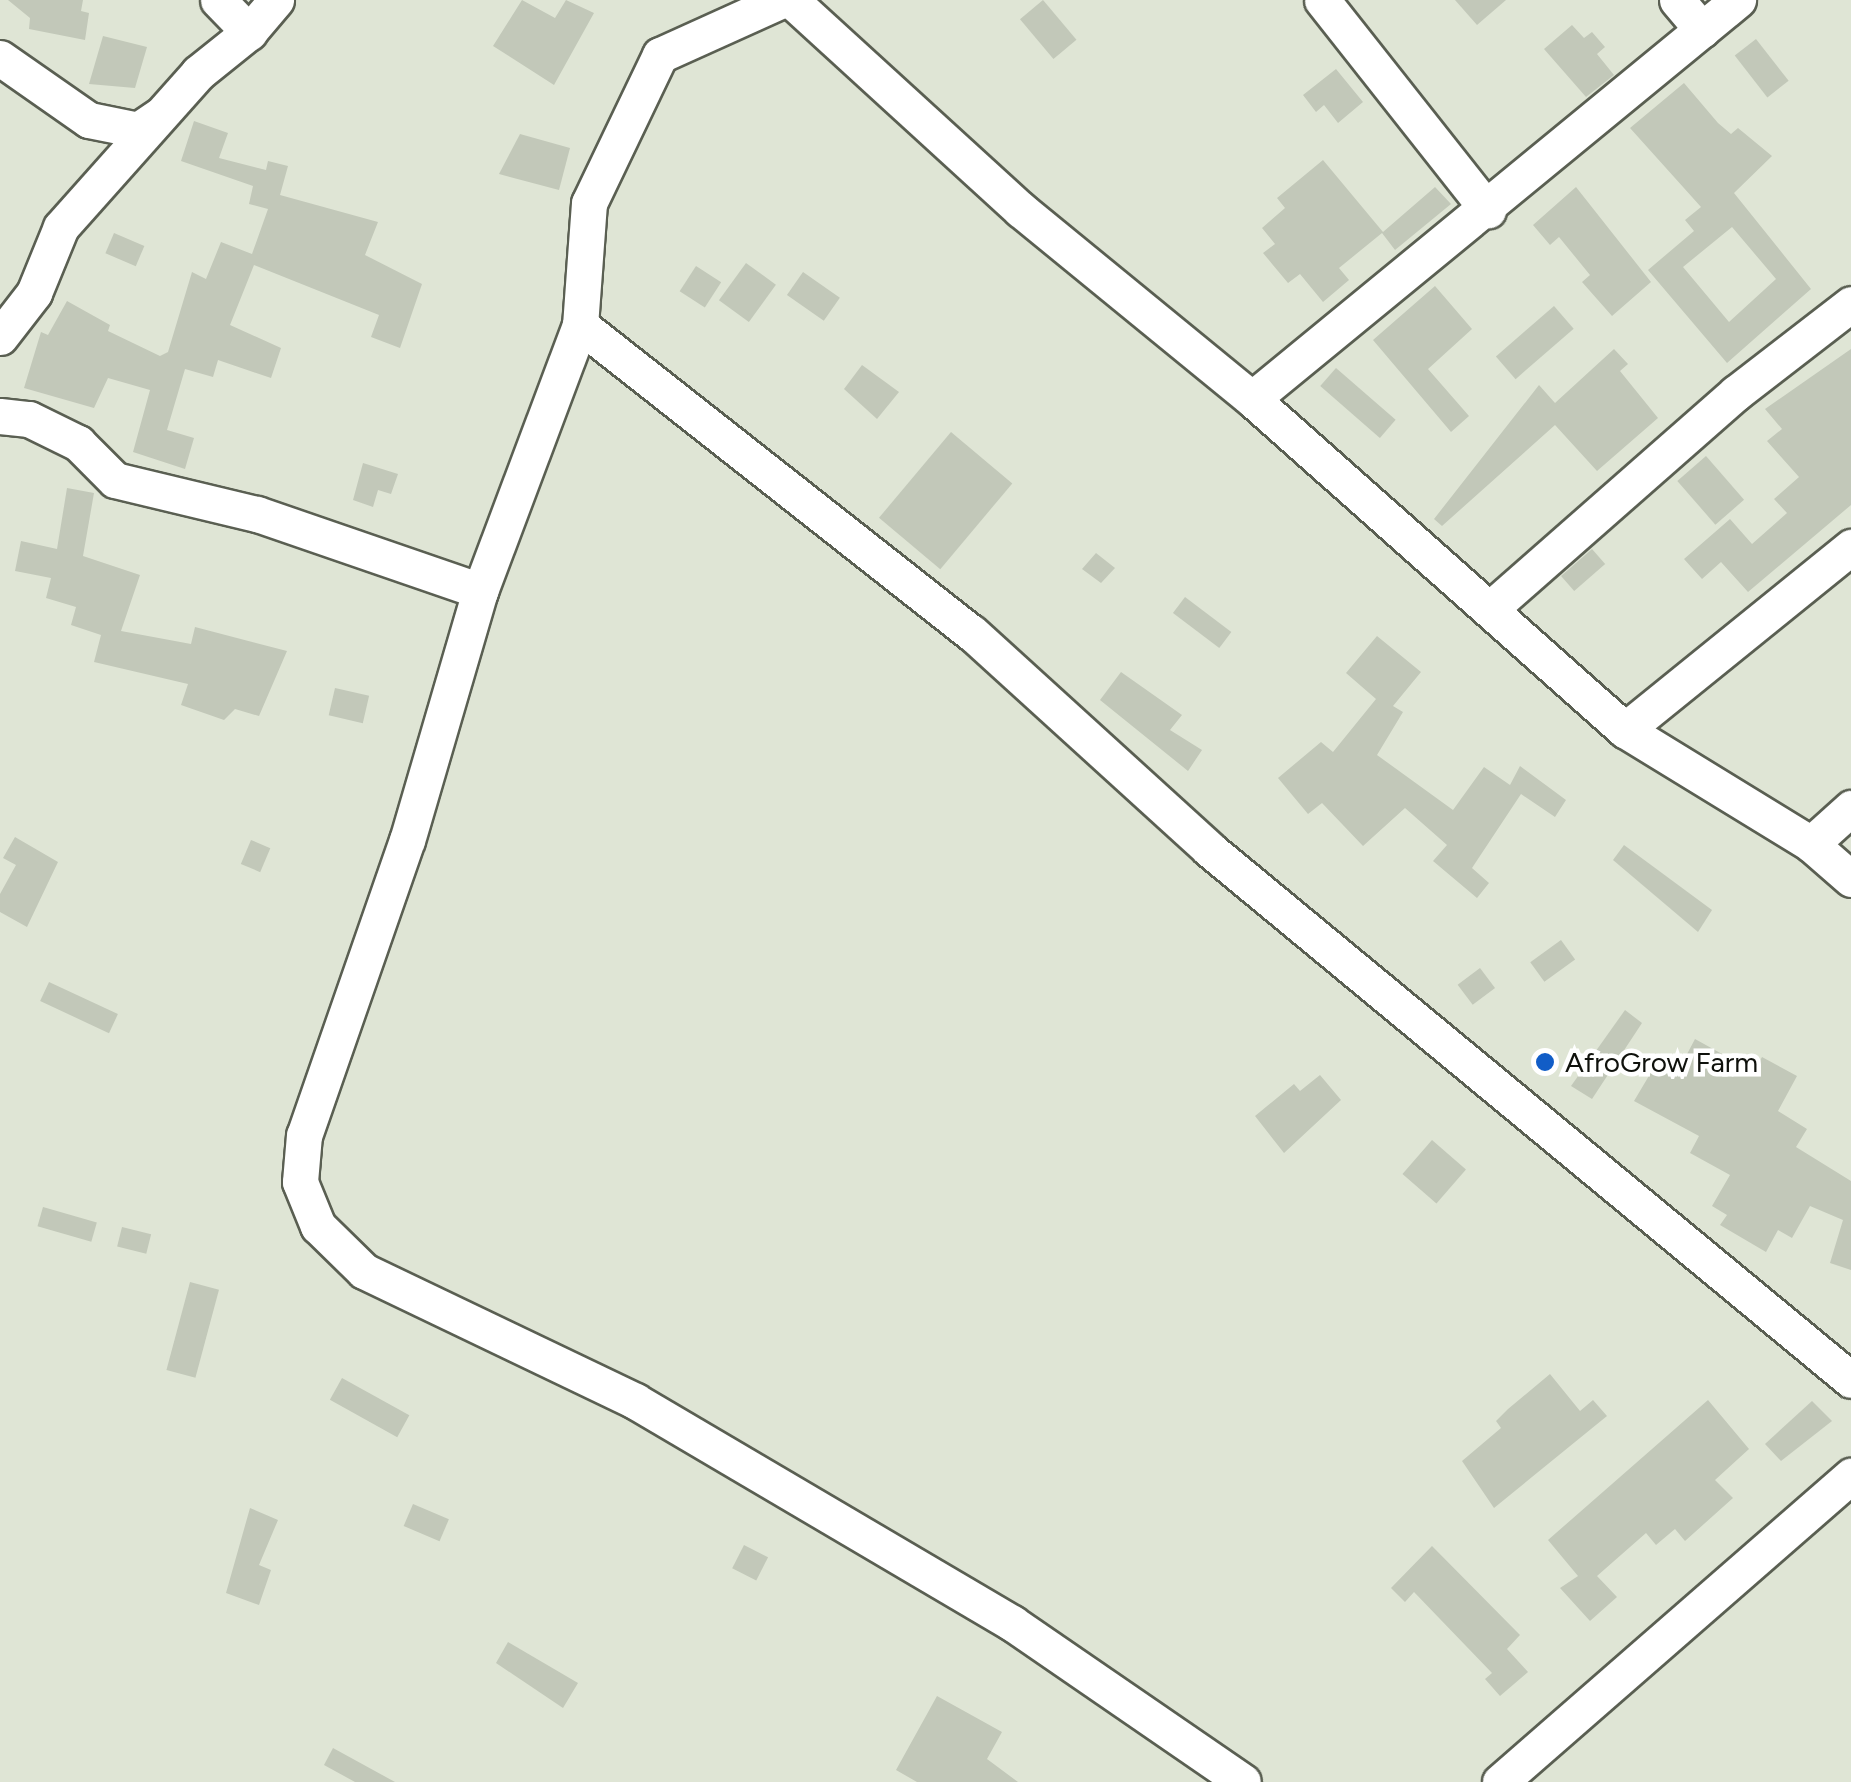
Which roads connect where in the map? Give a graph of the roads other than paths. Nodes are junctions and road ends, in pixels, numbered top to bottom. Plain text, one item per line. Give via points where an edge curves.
1 (218, 0) edge
2 (276, 0) edge
3 (782, 0) edge
4 (792, 0) edge
5 (1322, 0) edge
6 (1677, 0) edge
7 (1738, 0) edge
8 (1702, 30) junction
9 (249, 32) junction
10 (0, 58) edge
11 (164, 113) junction
12 (1488, 210) junction
13 (1851, 304) edge
14 (580, 325) junction
15 (0, 337) edge
16 (1252, 399) junction
17 (0, 416) edge
18 (1851, 547) edge
19 (480, 591) junction
20 (1490, 609) junction
21 (1626, 730) junction
22 (1851, 808) edge
23 (1811, 844) junction
24 (1851, 879) edge
25 (1851, 1380) edge
26 (1851, 1476) edge
27 (1243, 1782) edge
28 (1500, 1782) edge

1 - 9 street
2 - 9 street
3 - 14 street via 660,56 589,203
4 - 16 street via 1021,210
5 - 12 street
6 - 8 street
7 - 8 street
8 - 12 street
9 - 11 street via 198,73
10 - 11 street via 89,120 138,130
11 - 15 street via 61,228 34,292
12 - 16 street
13 - 20 street via 1736,393
14 - 19 street
14 - 25 street via 972,633 1209,849
16 - 20 street
17 - 19 street via 29,419 78,443 116,480 257,514
18 - 21 street
19 - 27 street via 407,840 304,1136 300,1182 318,1226 364,1271 635,1401 1012,1624
20 - 21 street
21 - 23 street
22 - 23 street
23 - 24 street
26 - 28 street

